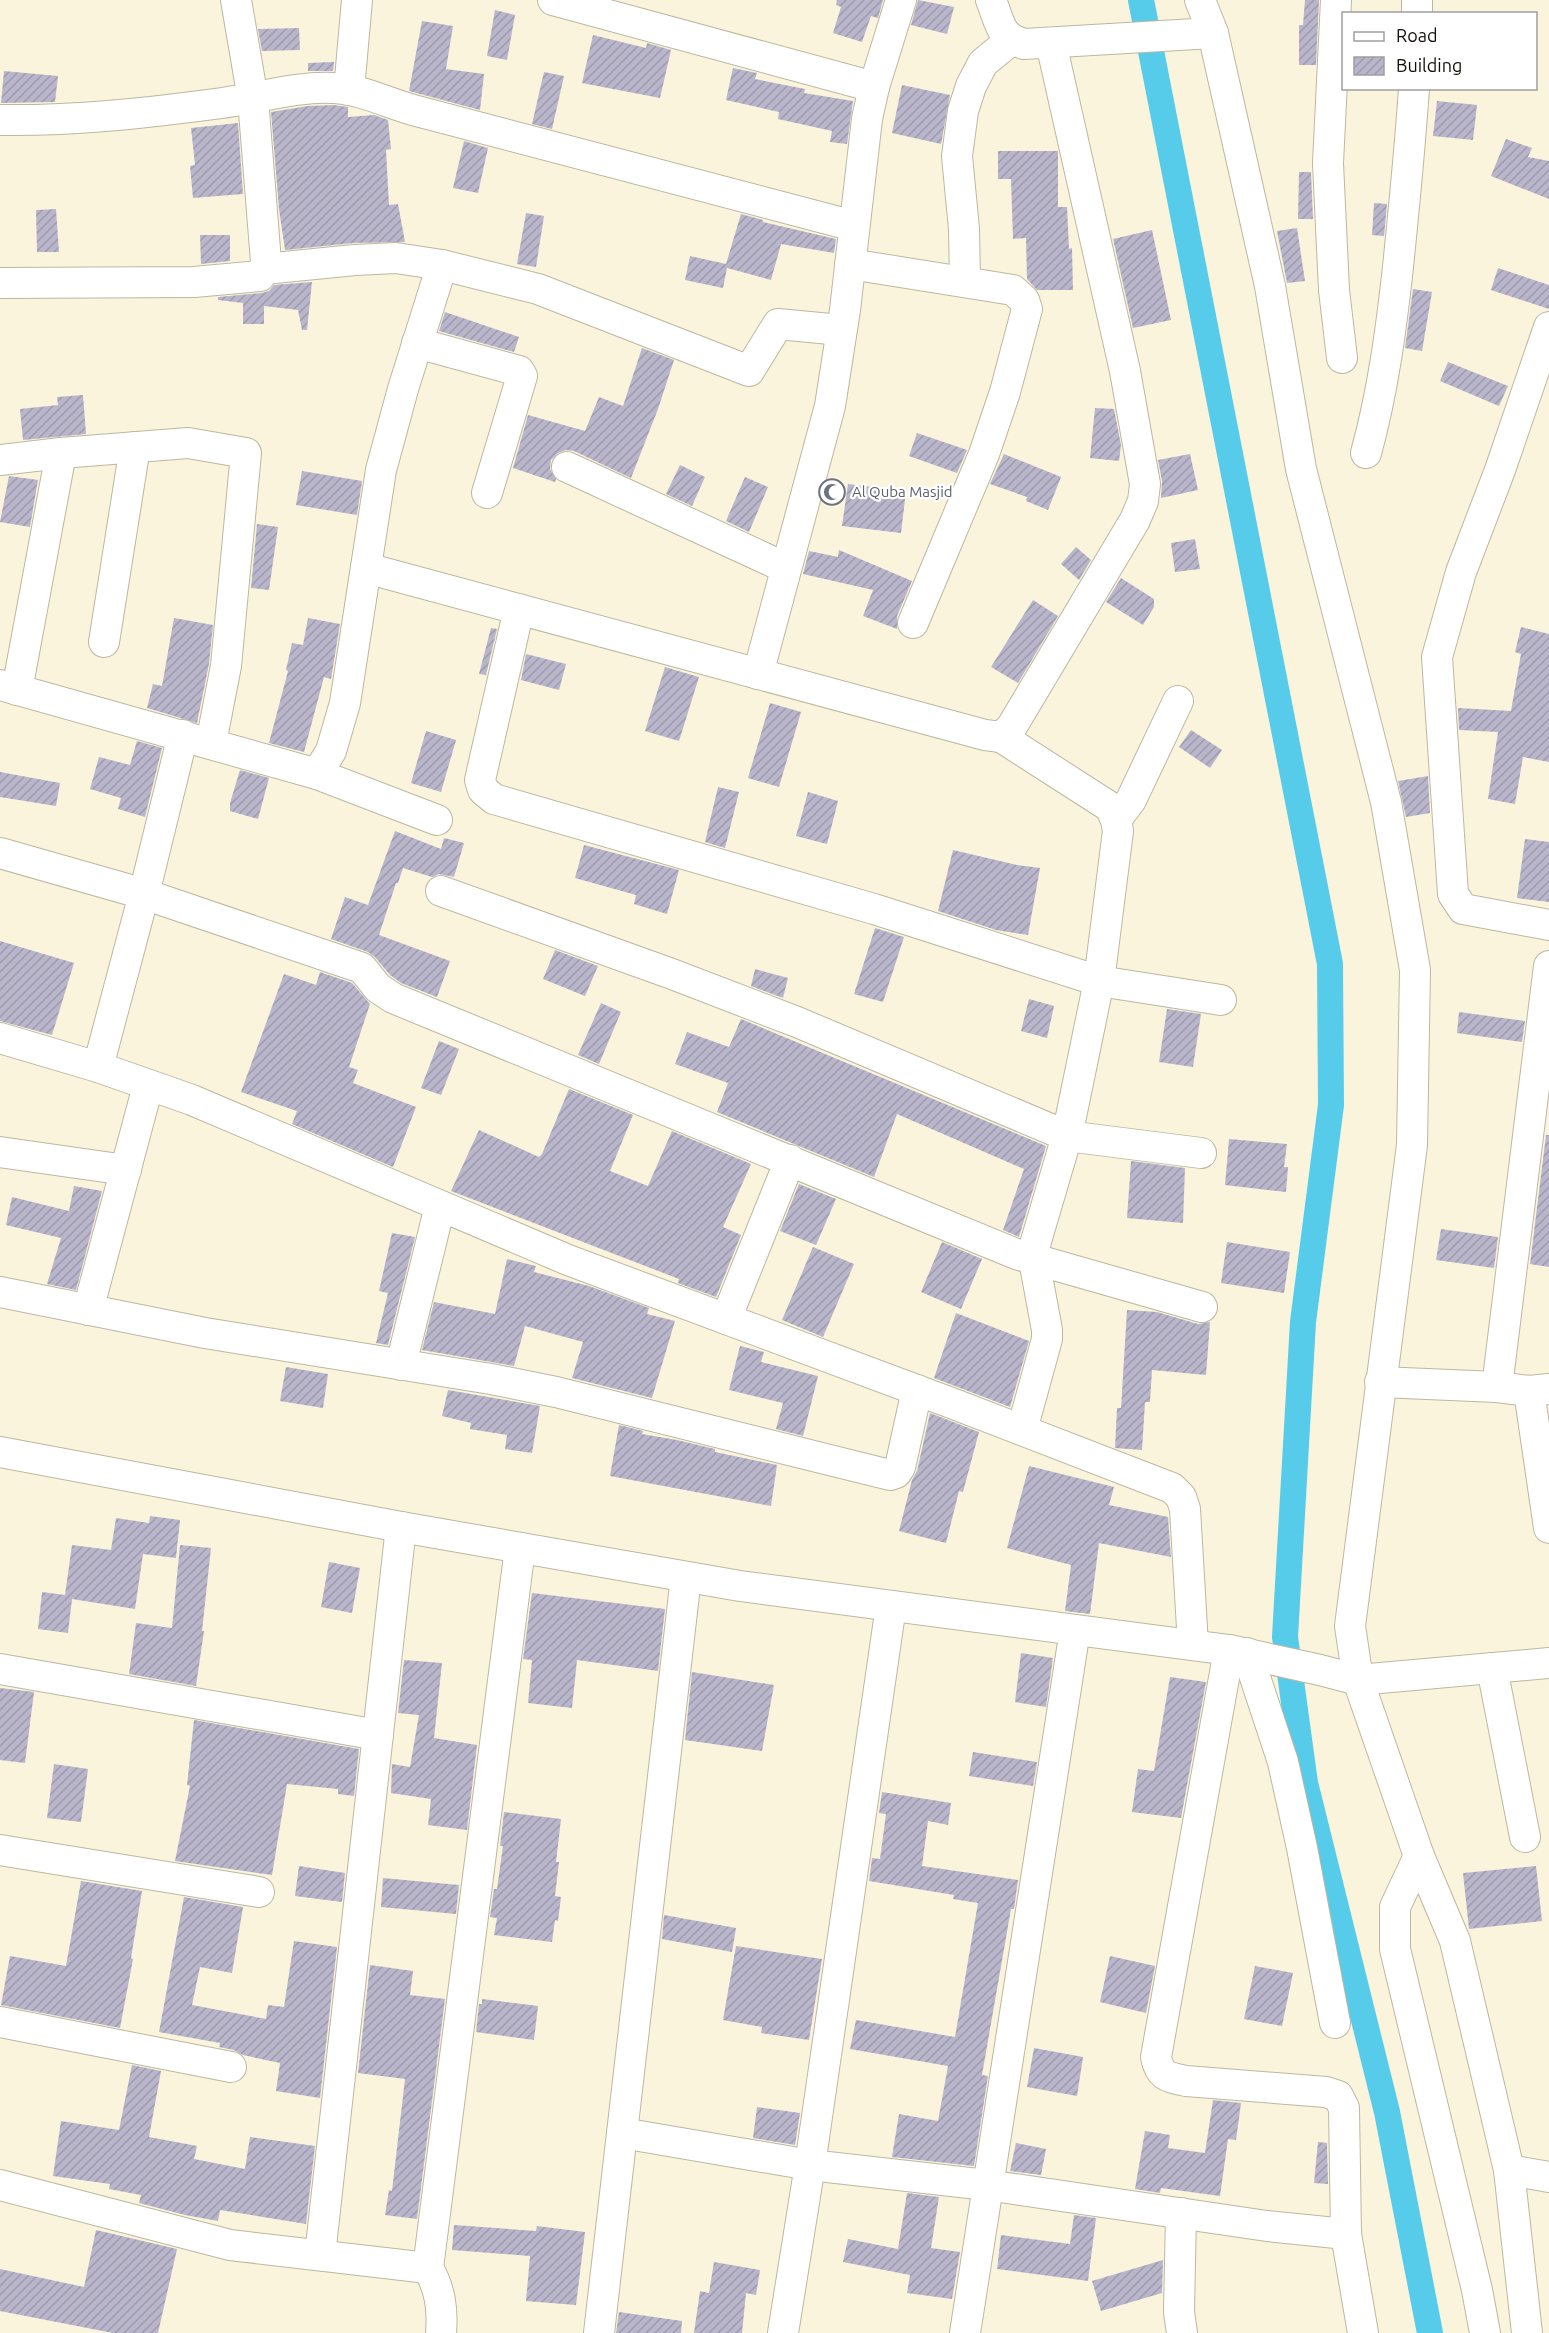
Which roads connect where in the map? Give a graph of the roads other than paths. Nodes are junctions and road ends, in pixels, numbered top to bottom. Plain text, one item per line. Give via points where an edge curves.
1 (236, 0) edge
2 (357, 0) edge
3 (553, 0) edge
4 (900, 0) edge
5 (991, 0) edge
6 (1200, 0) edge
7 (1336, 0) edge
8 (1200, 34) junction
9 (1011, 40) junction
10 (1051, 43) junction
11 (874, 87) junction
12 (349, 90) junction
13 (1414, 90) edge
14 (253, 99) junction
15 (0, 120) edge
16 (855, 226) junction
17 (442, 264) junction
18 (850, 264) junction
19 (264, 269) junction
20 (965, 282) junction
21 (0, 283) edge
22 (1549, 327) edge
23 (841, 330) junction
24 (417, 343) junction
25 (1342, 358) dead end
26 (135, 447) junction
27 (61, 453) junction
28 (1366, 453) dead end
29 (0, 460) edge
30 (567, 467) dead end
31 (487, 493) dead end
32 (366, 568) junction
33 (786, 568) junction
34 (519, 609) junction
35 (913, 623) dead end
36 (104, 642) dead end
37 (758, 674) junction
38 (9, 688) edge
39 (1178, 701) dead end
40 (183, 735) junction
41 (1001, 737) junction
42 (211, 743) junction
43 (318, 774) junction
44 (437, 820) dead end
45 (1116, 820) junction
46 (0, 853) edge
47 (441, 891) dead end
48 (144, 894) junction
49 (1549, 925) edge
50 (1549, 966) edge
51 (1099, 981) junction
52 (1221, 1000) dead end
53 (0, 1038) edge
54 (98, 1067) junction
55 (148, 1086) junction
56 (1067, 1136) junction
57 (0, 1152) edge
58 (1201, 1153) dead end
59 (790, 1160) junction
60 (126, 1170) junction
61 (440, 1206) junction
62 (1034, 1260) junction
63 (0, 1292) edge
64 (1202, 1307) dead end
65 (88, 1310) junction
66 (726, 1319) junction
67 (401, 1365) junction
68 (1380, 1382) junction
69 (1497, 1387) junction
70 (917, 1390) junction
71 (1539, 1390) edge
72 (1022, 1430) junction
73 (0, 1452) edge
74 (401, 1527) junction
75 (1549, 1528) edge
76 (520, 1548) junction
77 (686, 1577) junction
78 (891, 1606) junction
79 (1075, 1630) junction
80 (1193, 1645) junction
81 (1246, 1653) junction
82 (1549, 1663) edge
83 (1492, 1668) junction
84 (0, 1669) edge
85 (1358, 1680) junction
86 (378, 1735) junction
87 (1525, 1837) dead end
88 (0, 1850) edge
89 (1419, 1856) junction
90 (259, 1892) dead end
91 (0, 2022) edge
92 (1335, 2023) dead end
93 (231, 2067) dead end
94 (622, 2133) junction
95 (810, 2164) junction
96 (1509, 2170) junction
97 (1549, 2177) edge
98 (0, 2185) edge
99 (987, 2185) junction
100 (1181, 2213) junction
101 (1346, 2234) junction
102 (320, 2255) junction
103 (428, 2268) junction
104 (1531, 2327) edge
105 (441, 2333) edge
106 (599, 2333) edge
107 (783, 2333) edge
108 (965, 2333) edge
109 (1182, 2333) edge
110 (1363, 2333) edge
111 (1485, 2333) edge

1 - 14 street
2 - 12 street
3 - 11 street
4 - 11 street
5 - 9 street via 1004,34
6 - 8 street
7 - 25 street via 1328,163 1334,290
8 - 10 street
8 - 68 street via 1270,286 1301,469 1386,802 1414,970 1412,1145
9 - 10 street via 1024,44
9 - 20 street via 984,63 963,111 957,156
10 - 41 street via 1125,371 1145,484 1143,501 1134,520 1011,728
11 - 16 street
12 - 14 street via 278,92
12 - 16 street
13 - 28 street via 1388,350
14 - 15 street via 139,115
14 - 19 street
16 - 18 street
17 - 19 street via 396,258
17 - 23 street via 538,289 749,371 778,324
17 - 24 street
18 - 20 street
18 - 23 street
19 - 21 street via 260,276 194,282
20 - 35 street via 1013,291 1024,300 1027,309 984,454
22 - 49 street via 1461,572 1437,657 1453,894 1463,909
23 - 33 street via 830,406
24 - 31 street via 519,371 522,376
24 - 32 street via 381,470
26 - 27 street
26 - 36 street
26 - 42 street via 188,443 246,453 226,666
27 - 29 street
27 - 38 street
30 - 33 street
32 - 34 street
32 - 43 street via 345,703 331,751
33 - 37 street
34 - 37 street
34 - 51 street via 480,780 483,790 494,799 874,909
37 - 41 street
38 - 40 street
39 - 45 street via 1131,800
40 - 42 street
40 - 48 street
41 - 45 street via 1110,807
42 - 43 street
43 - 44 street
45 - 51 street via 1118,831
46 - 48 street
47 - 56 street via 797,1022
48 - 54 street
48 - 59 street via 362,968 378,988 393,998
50 - 69 street
51 - 52 street
51 - 56 street
53 - 54 street
54 - 55 street
55 - 60 street
55 - 61 street via 192,1100
56 - 58 street
56 - 62 street via 1034,1248
57 - 60 street
59 - 62 street
59 - 66 street
60 - 65 street
61 - 66 street via 568,1260
61 - 67 street
62 - 64 street
62 - 72 street via 1047,1339
63 - 65 street
65 - 67 street
66 - 70 street
67 - 70 street via 556,1392 890,1475 900,1467
68 - 69 street
68 - 85 street via 1350,1626
69 - 71 street
70 - 72 street
71 - 75 street
72 - 80 street via 1172,1488 1180,1497 1185,1509
73 - 74 street
74 - 76 street
74 - 86 street
76 - 77 street
76 - 103 street
77 - 78 street
77 - 94 street
78 - 79 street
78 - 95 street
79 - 80 street
79 - 99 street
80 - 81 street
81 - 85 street
81 - 92 street via 1283,1762
81 - 101 street via 1156,2057 1158,2068 1167,2076 1186,2081 1338,2096 1344,2108
82 - 83 street
83 - 85 street
83 - 87 street
84 - 86 street
85 - 89 street
86 - 102 street
88 - 90 street
89 - 96 street via 1455,1941
89 - 111 street via 1395,1907 1395,1949
91 - 93 street
94 - 95 street
94 - 106 street
95 - 99 street
95 - 107 street
96 - 97 street
96 - 104 street
98 - 102 street via 230,2245
99 - 100 street
99 - 108 street
100 - 101 street
100 - 109 street
101 - 110 street
102 - 103 street
103 - 105 street via 441,2296

